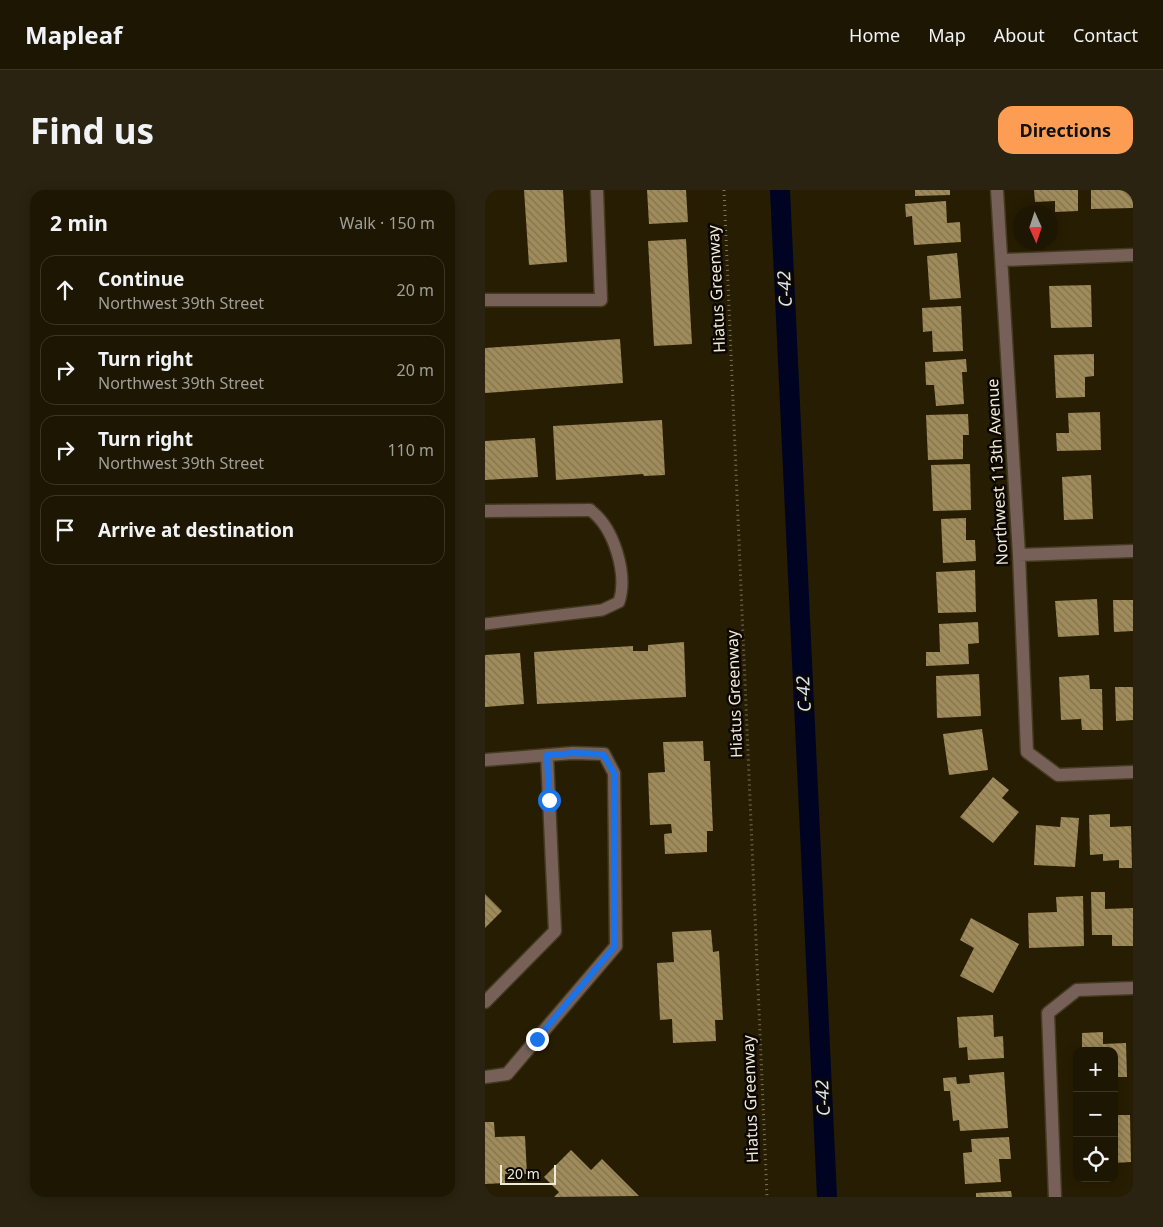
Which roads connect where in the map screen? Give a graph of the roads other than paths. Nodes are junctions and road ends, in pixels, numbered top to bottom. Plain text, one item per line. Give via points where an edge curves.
1 (597, 190) edge
2 (997, 190) edge
3 (1133, 255) edge
4 (1002, 260) junction
5 (485, 300) edge
6 (590, 510) joint
7 (485, 511) edge
8 (1133, 551) edge
9 (1019, 556) junction
10 (485, 624) edge
11 (547, 755) junction
12 (485, 760) edge
13 (1133, 772) edge
14 (1133, 988) edge
15 (485, 1002) edge
16 (485, 1077) edge
17 (1055, 1197) edge

1 - 5 street via 601,300
2 - 4 street, Northwest 113th Avenue
3 - 4 street
4 - 9 street, Northwest 113th Avenue
6 - 7 street
6 - 10 lane via 611,532 623,590 619,602 602,610
8 - 9 street
9 - 13 street, Northwest 113th Avenue via 1027,752 1058,775
11 - 12 street
11 - 15 street via 555,931
11 - 16 street via 603,754 614,773 615,946 507,1074
14 - 17 street via 1077,990 1048,1013

